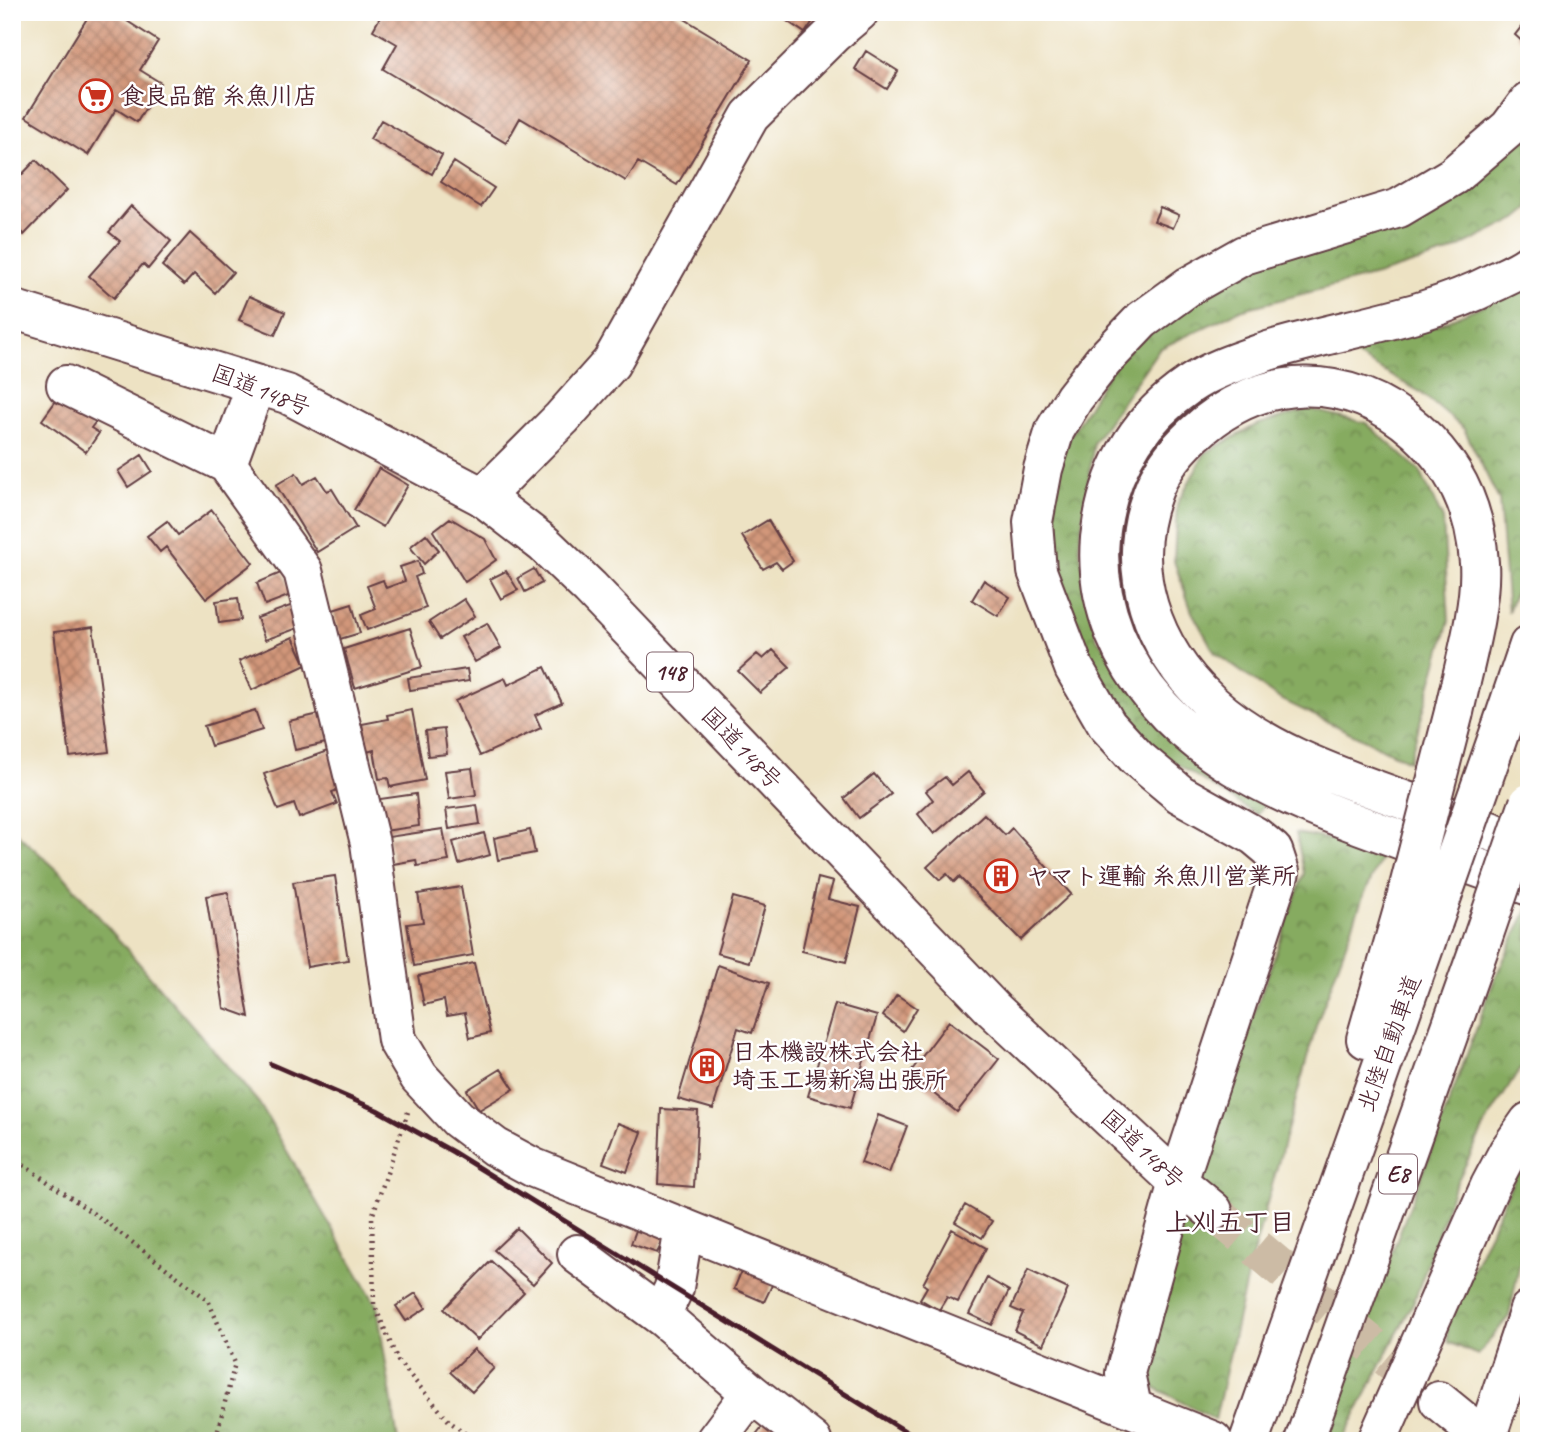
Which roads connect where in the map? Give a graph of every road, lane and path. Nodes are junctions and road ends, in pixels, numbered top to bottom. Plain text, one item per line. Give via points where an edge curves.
1 (859, 12) edge
2 (1529, 101) edge
3 (1529, 264) edge
4 (12, 309) edge
5 (66, 385) dead end
6 (256, 385) junction
7 (227, 464) junction
8 (483, 497) junction
9 (1529, 645) edge
10 (1529, 803) edge
11 (1529, 845) edge
12 (1529, 886) edge
13 (1418, 916) junction
14 (419, 1077) junction
15 (1529, 1122) edge
16 (12, 1157) edge
17 (1178, 1182) junction
18 (1213, 1211) tunnel mouth
19 (684, 1228) junction
20 (578, 1254) dead end
21 (1529, 1310) edge
22 (661, 1315) junction
23 (751, 1393) junction
24 (1439, 1401) tunnel mouth
25 (1132, 1407) junction
26 (1309, 1425) edge
27 (1487, 1440) edge
28 (215, 1441) edge
29 (475, 1441) edge
30 (715, 1441) edge
31 (812, 1441) edge
32 (1213, 1441) edge
33 (1249, 1441) edge
34 (1377, 1441) edge

1 - 8 main road via 750,116 611,363
2 - 17 main road via 1509,128 1453,176 1399,208 1244,255 1189,286 1142,320 1103,360 1055,430 1033,522 1037,571 1074,668 1107,725 1137,758 1180,794 1255,836 1273,851 1280,872
3 - 12 main road via 1472,294 1236,361 1190,384 1148,420 1121,461 1103,509 1098,560 1107,613 1126,661 1158,704 1199,743 1298,801
4 - 6 main road, 国道148号 / 148
5 - 7 main road
6 - 7 main road
6 - 8 main road, 国道148号 / 148 via 287,394
7 - 14 main road via 303,571 370,843 397,1040
8 - 17 main road, 国道148号 / 148 via 544,544 590,588 993,1009
9 - 13 main road, 北陸自動車道 / E8, bridge via 1500,731
10 - 26 main road, E8, bridge
11 - 13 main road, bridge via 1307,763 1255,736 1210,702 1177,665 1154,622 1140,575 1142,531 1153,491 1176,451 1210,419 1249,396 1289,386 1329,387 1369,399 1404,420 1435,447 1460,483 1475,524 1480,567 1474,617 1454,712
13 - 33 main road, 北陸自動車道 / E8
14 - 19 main road via 458,1119 495,1147 534,1168
14 - 29 path via 372,1217 374,1304 398,1361 449,1421
15 - 34 main road via 1490,1186
16 - 28 path via 208,1300 235,1363
17 - 18 main road, 国道148号 / 148
17 - 25 main road via 1125,1373
19 - 22 main road via 674,1288
19 - 25 main road
20 - 22 main road
21 - 27 main road
22 - 23 main road
23 - 30 main road
23 - 31 main road
24 - 27 main road
25 - 32 main road

